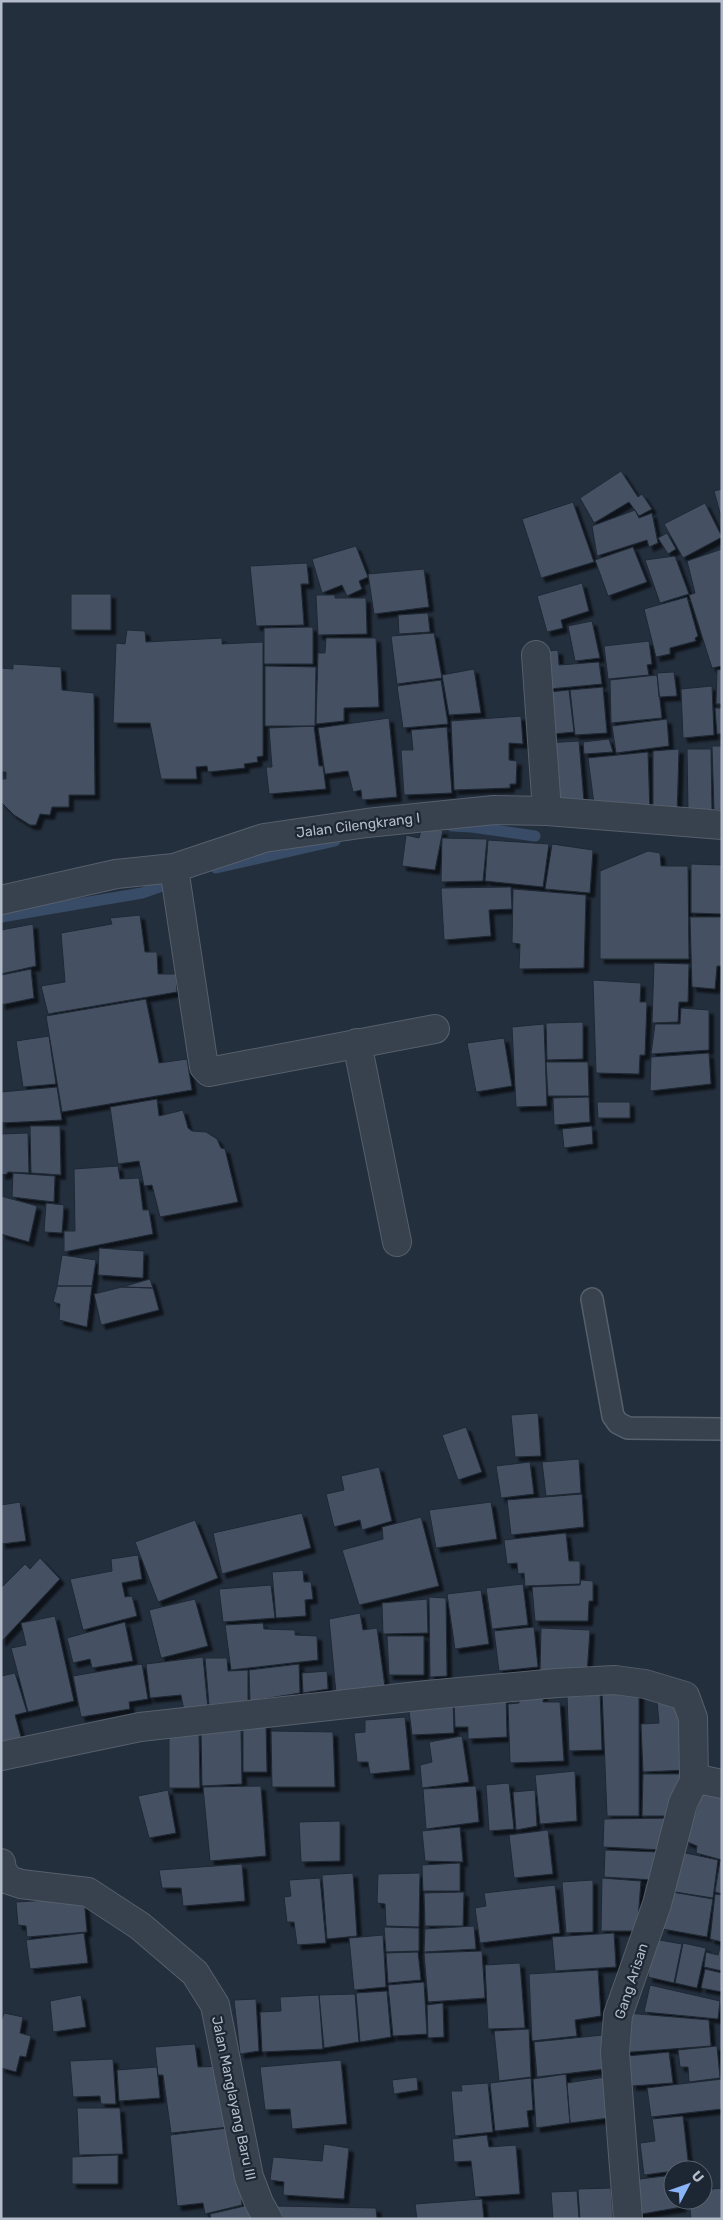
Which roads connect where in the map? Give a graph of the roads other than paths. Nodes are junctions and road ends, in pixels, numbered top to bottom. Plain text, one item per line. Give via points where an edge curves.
1 (536, 655) dead end
2 (547, 811) junction
3 (722, 825) edge
4 (174, 868) junction
5 (1, 900) edge
6 (435, 1029) dead end
7 (358, 1043) junction
8 (397, 1242) dead end
9 (592, 1299) dead end
10 (722, 1429) edge
11 (1, 1756) edge
12 (694, 1781) junction
13 (722, 1784) edge
14 (1, 1863) edge
15 (268, 2219) edge
16 (628, 2219) edge

1 - 2 street
2 - 3 street, Jalan Cilengkrang I
2 - 4 street, Jalan Cilengkrang I via 494,810 264,838
4 - 5 street, Jalan Cilengkrang I via 116,874
4 - 7 street via 205,1070 209,1072
6 - 7 street
7 - 8 street
9 - 10 lane via 613,1416 618,1423 628,1428
11 - 12 street via 140,1727 427,1695 615,1680 645,1684 684,1696 693,1718
12 - 13 street
12 - 16 street, Gang Arisan via 683,1803 657,1904 618,2015 615,2033
14 - 15 street, Jalan Manglayang Baru III via 9,1880 21,1884 88,1892 140,1926 195,1973 215,2005 249,2177

